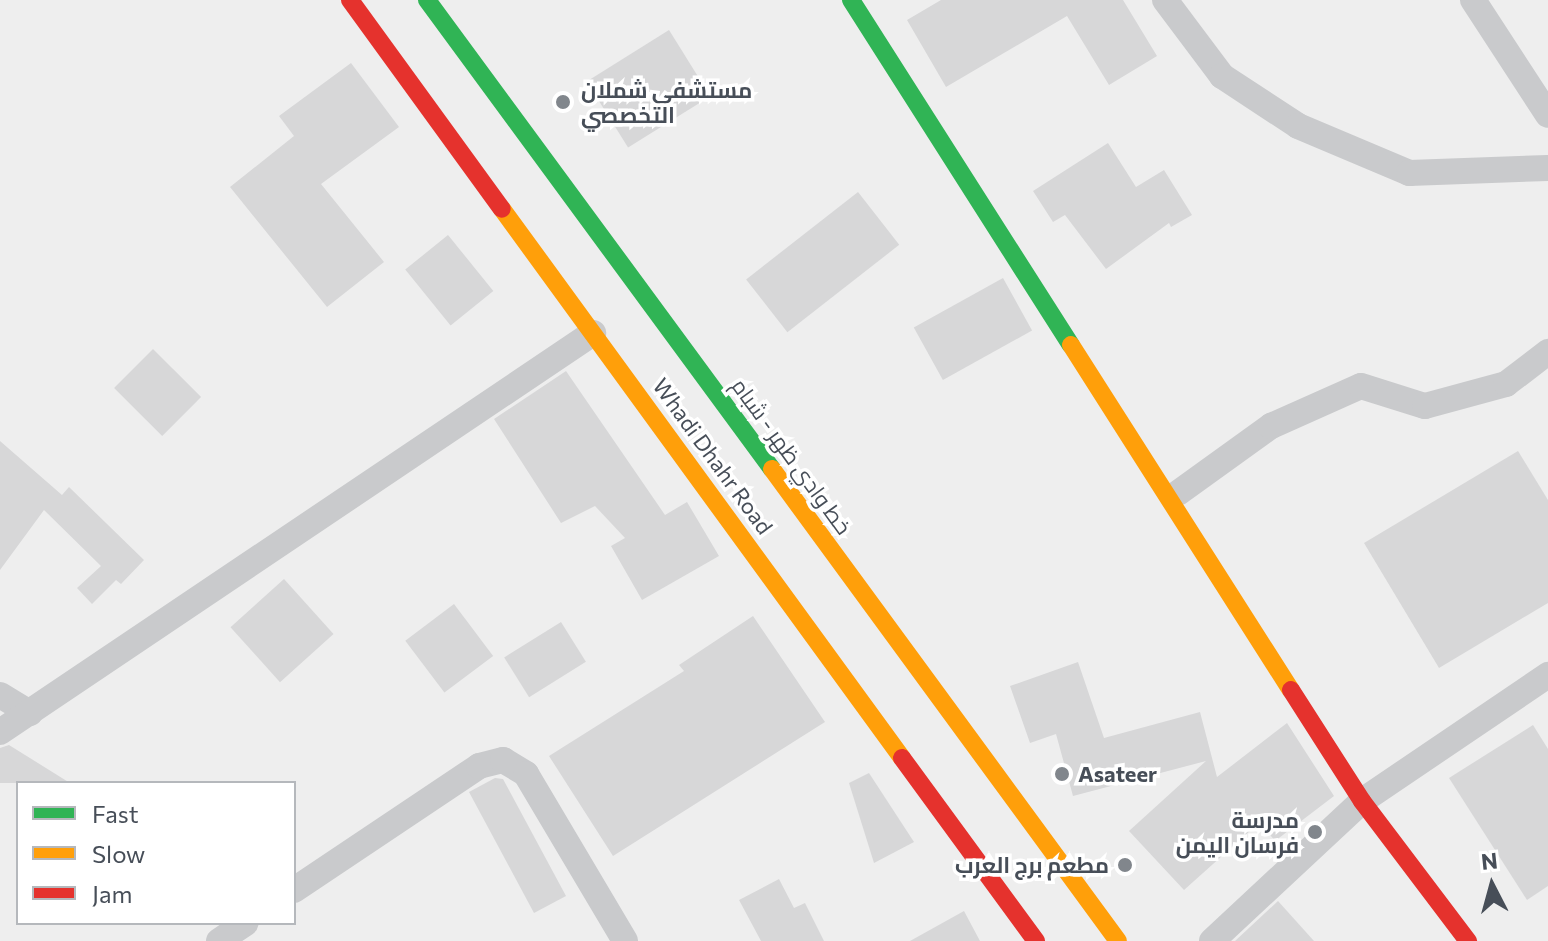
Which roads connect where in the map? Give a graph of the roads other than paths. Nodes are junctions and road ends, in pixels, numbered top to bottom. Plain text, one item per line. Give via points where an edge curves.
1 (350, 0) edge
2 (427, 0) edge
3 (851, 0) edge
4 (1165, 0) edge
5 (1473, 0) edge
6 (1548, 115) edge
7 (1548, 168) edge
8 (593, 333) junction
9 (1548, 352) edge
10 (1178, 493) dead end
11 (1548, 675) edge
12 (0, 695) edge
13 (30, 713) junction
14 (0, 732) edge
15 (1362, 801) junction
16 (296, 889) edge
17 (243, 925) edge
18 (219, 941) edge
19 (625, 941) edge
20 (1036, 941) edge
21 (1118, 941) edge
22 (1212, 941) edge
23 (1468, 941) edge

1 - 8 main road, Whadi Dhahr Road
2 - 21 main road, خط وادي ظهر - شبام
3 - 15 main road
4 - 7 street via 1222,76 1298,126 1409,173
5 - 6 street
8 - 13 street
8 - 20 main road, Whadi Dhahr Road
9 - 10 street via 1506,384 1425,406 1361,386 1271,426
11 - 15 street
12 - 13 street
13 - 14 street
15 - 22 street
15 - 23 main road
16 - 19 street via 479,766 503,760 526,774
17 - 18 street

